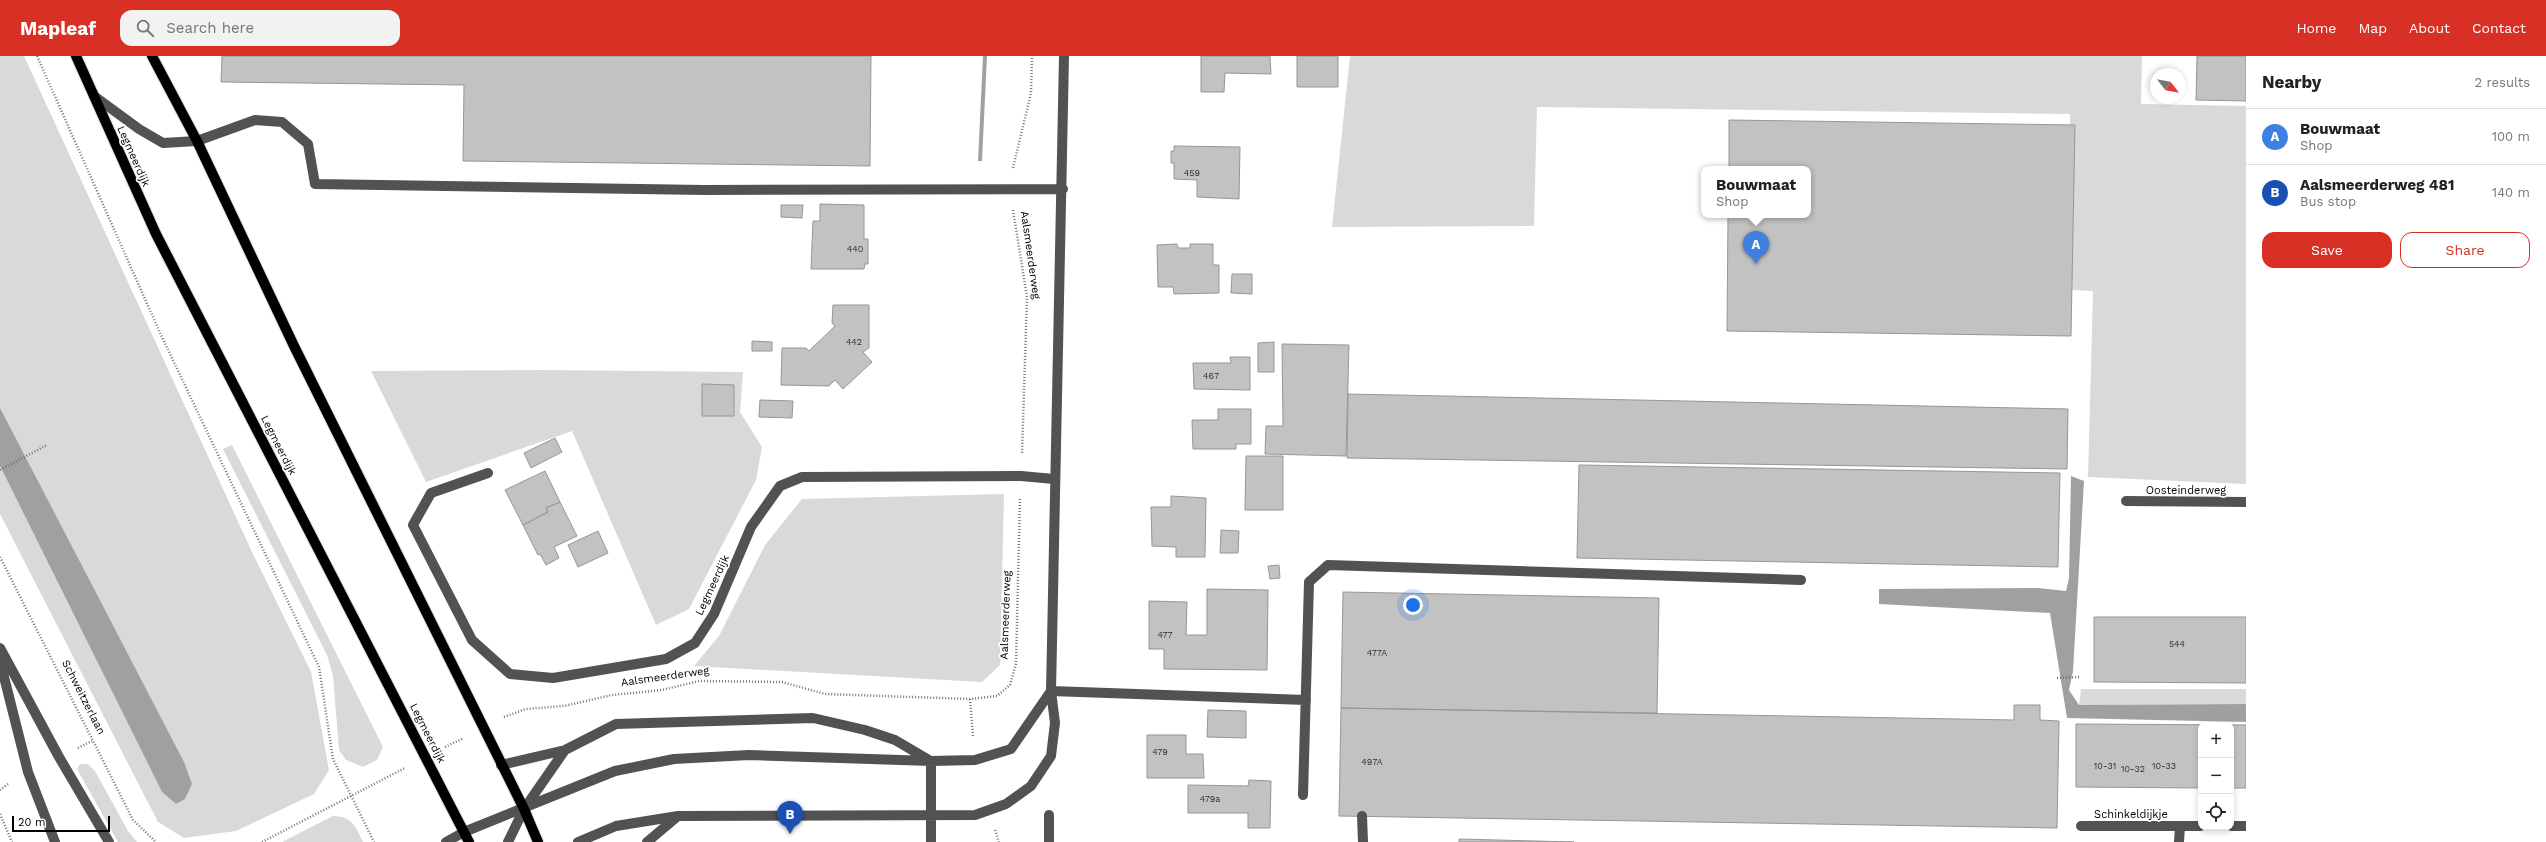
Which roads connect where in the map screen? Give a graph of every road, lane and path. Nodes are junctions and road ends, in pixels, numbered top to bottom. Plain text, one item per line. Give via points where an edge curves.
1 (37, 56) edge
2 (76, 56) edge
3 (152, 56) edge
4 (1032, 56) edge
5 (1064, 56) edge
6 (94, 96) junction
7 (197, 141) junction
8 (1012, 188) junction
9 (1062, 189) junction
10 (47, 445) dead end
11 (0, 470) edge
12 (488, 473) dead end
13 (1021, 476) junction
14 (1054, 479) junction
15 (2126, 501) dead end
16 (2246, 502) edge
17 (0, 557) edge
18 (1801, 580) dead end
19 (0, 648) edge
20 (0, 661) edge
21 (2079, 677) dead end
22 (2057, 678) dead end
23 (1051, 691) junction
24 (1306, 700) junction
25 (482, 728) junction
26 (565, 750) junction
27 (426, 757) junction
28 (931, 761) junction
29 (501, 765) junction
30 (1303, 795) dead end
31 (351, 796) junction
32 (524, 809) junction
33 (931, 813) junction
34 (0, 814) edge
35 (1049, 815) dead end
36 (678, 816) junction
37 (1362, 816) dead end
38 (2081, 826) dead end
39 (2180, 826) junction
40 (2198, 826) edge
41 (2234, 826) edge
42 (2246, 826) edge
43 (464, 832) junction
44 (12, 842) edge
45 (55, 842) edge
46 (109, 842) edge
47 (156, 842) edge
48 (262, 842) edge
49 (374, 842) edge
50 (446, 842) edge
51 (469, 842) edge
52 (508, 842) edge
53 (538, 842) edge
54 (578, 842) edge
55 (647, 842) edge
56 (931, 842) edge
57 (1049, 842) edge
58 (1363, 842) edge
59 (2180, 842) edge

1 - 31 path via 161,335 319,667 333,759
2 - 6 main road, Legmeerdijk
3 - 7 main road
4 - 8 path, Aalsmeerderweg via 1031,93 1013,169
5 - 9 street, Aalsmeerderweg
6 - 7 street via 139,130 163,143
6 - 27 main road, Legmeerdijk via 156,234
7 - 8 street via 255,120 282,122 308,144 315,184 704,190
7 - 25 main road via 294,346
8 - 9 street
8 - 13 path, Aalsmeerderweg via 1014,224 1026,296
9 - 14 street, Aalsmeerderweg
10 - 11 path
12 - 13 street, Legmeerdijk via 431,493 413,525 472,640 510,674 553,678 666,659 695,643 714,614 751,527 780,486 802,477
13 - 14 street, Legmeerdijk
13 - 25 path, Aalsmeerderweg via 1016,664 1010,685 997,696 970,699 825,694 782,682 700,681 662,690 612,695 564,706 526,709
14 - 23 street, Aalsmeerderweg
15 - 16 street, Oosteinderweg
17 - 47 path, Schweitzerlaan via 133,820
18 - 24 street via 1328,565 1309,582
19 - 46 street via 59,758
20 - 45 street via 28,772
21 - 22 path
23 - 24 street
23 - 28 street via 1011,749 975,760
23 - 33 street, Aalsmeerderweg via 1055,723 1051,756 1031,786 1006,804 975,815
24 - 30 street
25 - 27 path, Aalsmeerderweg
25 - 29 main road
26 - 28 street via 616,724 813,718 896,740
26 - 29 street
26 - 32 street
27 - 31 path
27 - 43 main road, Legmeerdijk
28 - 32 street via 749,755 674,759 616,771
28 - 33 street
29 - 32 main road
31 - 48 path
31 - 49 path
32 - 43 street
32 - 52 street
32 - 53 main road
33 - 36 street, Aalsmeerderweg
33 - 56 street
34 - 44 path
35 - 57 street
36 - 54 street, Aalsmeerderweg via 616,826
36 - 55 street
37 - 58 street
38 - 39 street, Schinkeldijkje
39 - 40 street, Schinkeldijkje
39 - 59 street, Schinkeldijkje
41 - 42 street
43 - 50 street
43 - 51 main road, Legmeerdijk

